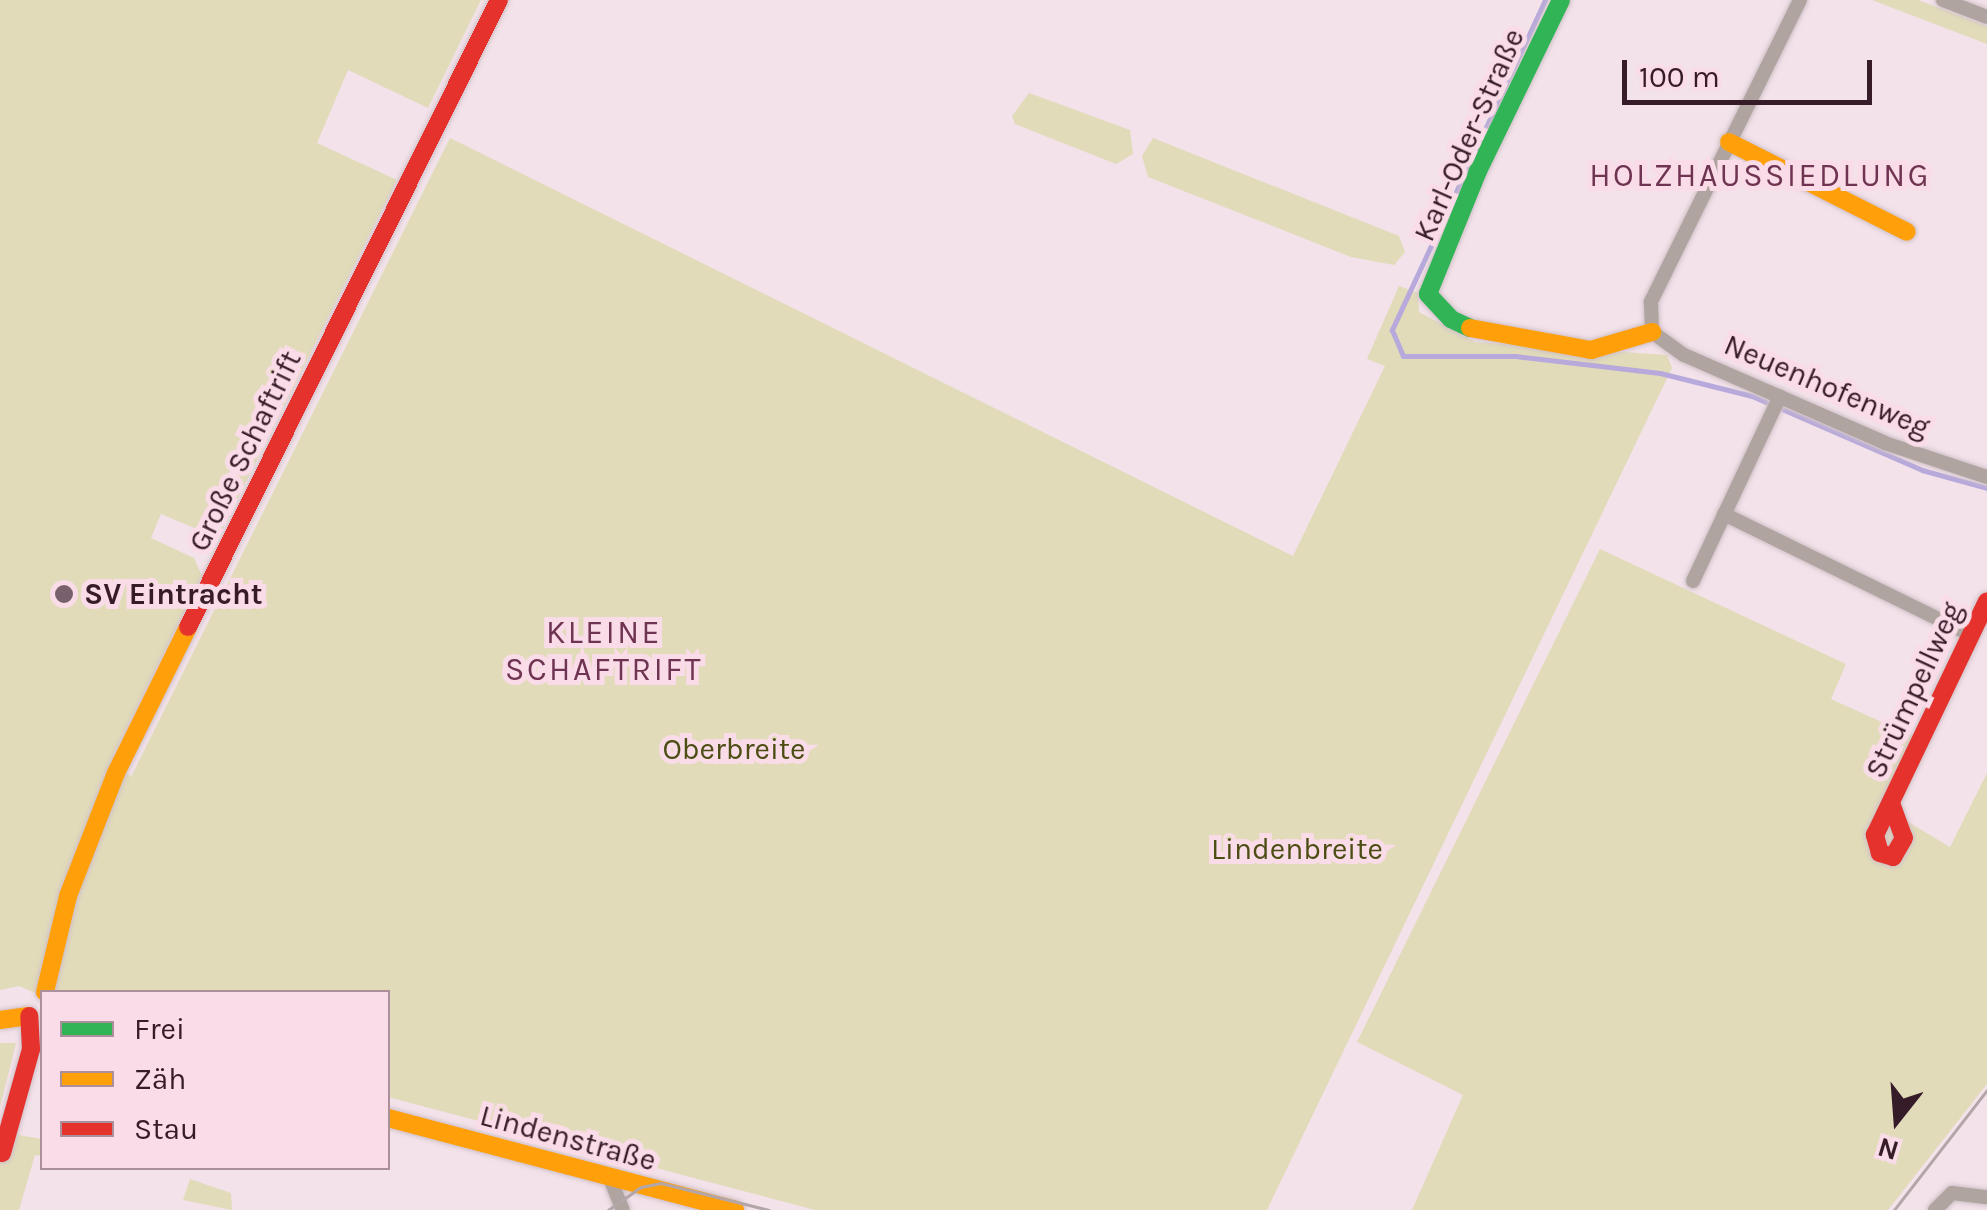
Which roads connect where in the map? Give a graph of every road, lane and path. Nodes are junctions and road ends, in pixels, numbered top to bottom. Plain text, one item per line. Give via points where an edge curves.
1 (499, 0) edge
2 (1561, 0) edge
3 (1800, 0) edge
4 (1943, 0) edge
5 (1987, 17) edge
6 (1729, 142) junction
7 (1907, 232) dead end
8 (1652, 332) junction
9 (1778, 402) junction
10 (1987, 477) edge
11 (1724, 514) junction
12 (1693, 582) dead end
13 (1987, 601) edge
14 (1971, 634) junction
15 (1891, 804) dead end
16 (45, 990) edge
17 (36, 1019) edge
18 (0, 1020) edge
19 (390, 1119) edge
20 (1, 1156) edge
21 (611, 1180) junction
22 (1987, 1197) edge
23 (623, 1210) edge
24 (734, 1210) edge
25 (1935, 1210) edge

1 - 16 street, Große Schaftrift via 116,773 68,896
2 - 8 street, Karl-Oder-Straße via 1428,294 1450,320 1484,334 1591,350
3 - 6 street
4 - 5 street
6 - 7 street
6 - 8 street via 1652,302
8 - 9 street, Neuenhofenweg
9 - 10 street, Neuenhofenweg
9 - 11 street
11 - 12 street
11 - 14 street
13 - 14 street, Strümpellweg
14 - 15 street, Strümpellweg
17 - 18 street
17 - 20 street
19 - 21 street, Lindenstraße
21 - 23 street
21 - 24 street, Lindenstraße
22 - 25 street via 1952,1193

